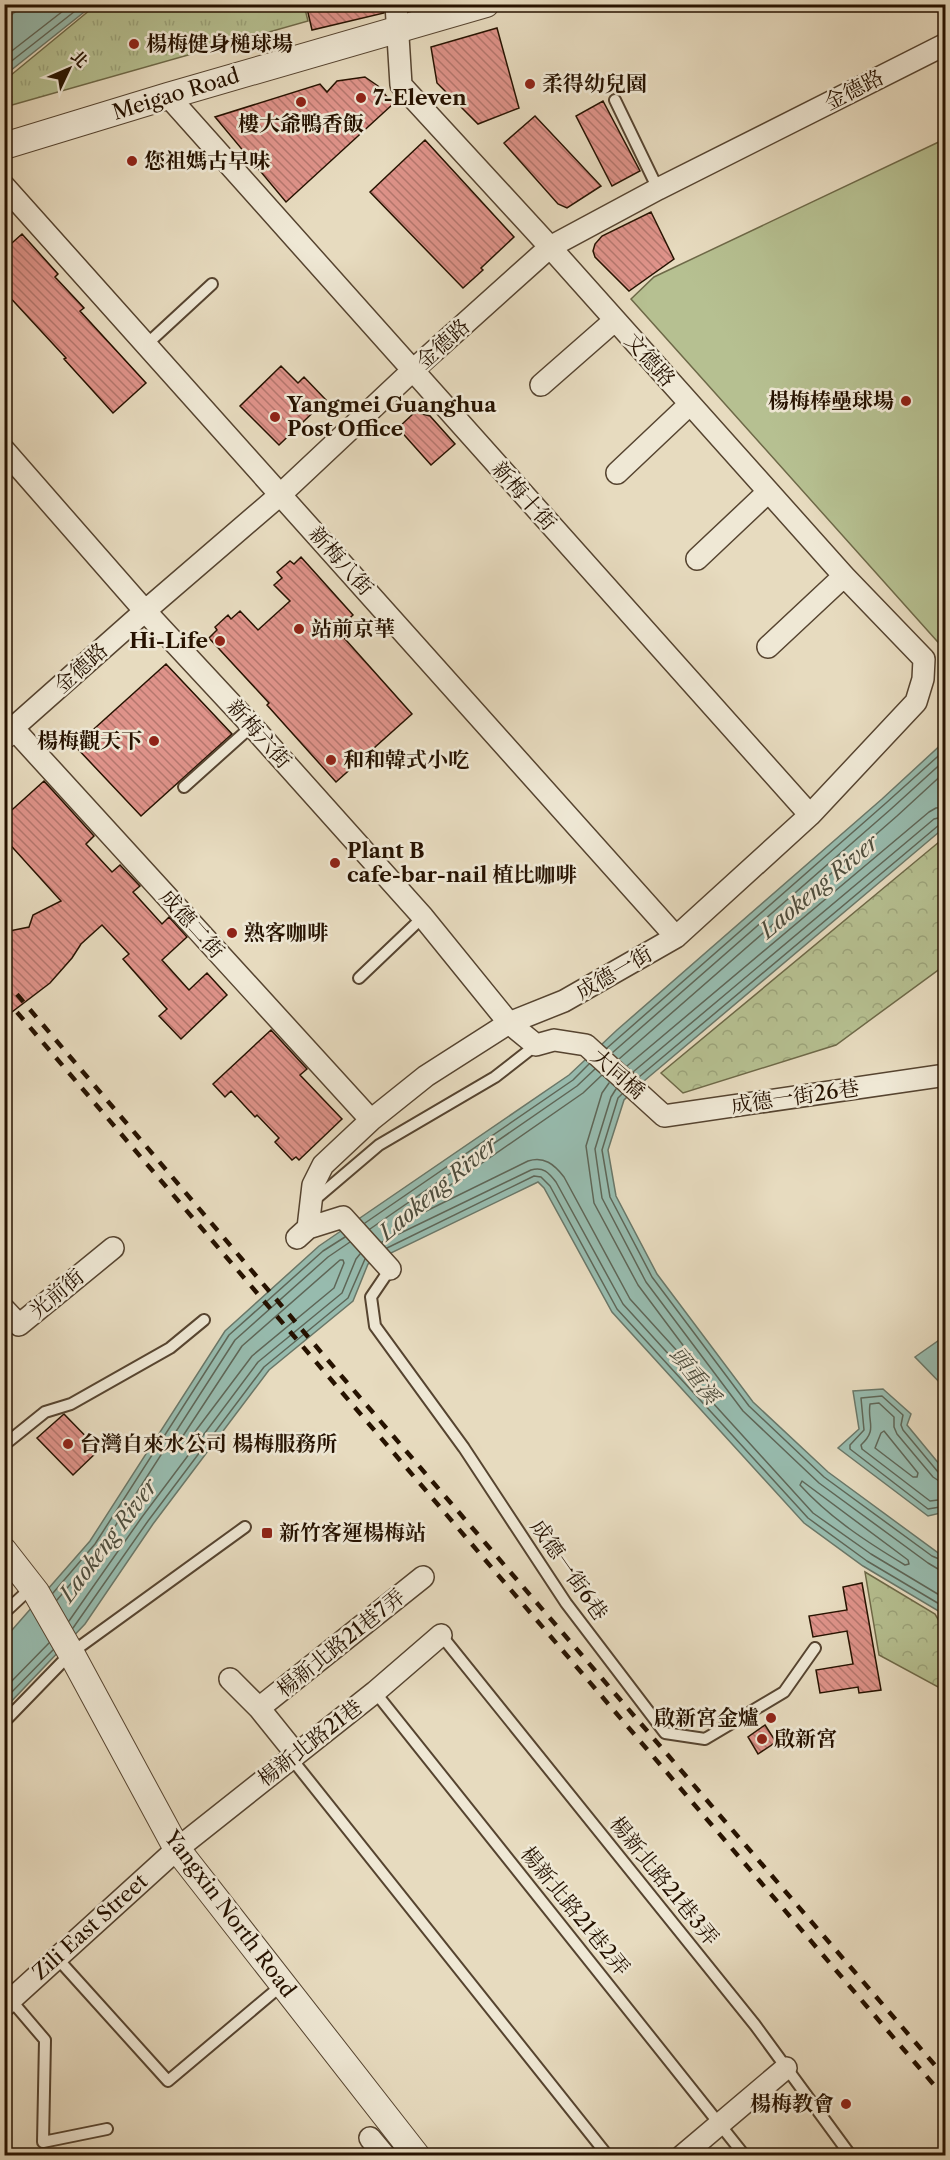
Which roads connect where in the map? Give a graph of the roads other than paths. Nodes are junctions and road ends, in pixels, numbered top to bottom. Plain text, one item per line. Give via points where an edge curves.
1 (486, 4) edge
2 (396, 17) edge
3 (945, 44) edge
4 (168, 96) junction
5 (615, 100) dead end
6 (4, 146) edge
7 (4, 186) edge
8 (658, 189) junction
9 (550, 247) junction
10 (212, 284) dead end
11 (614, 321) junction
12 (147, 344) junction
13 (412, 371) junction
14 (541, 385) dead end
15 (690, 404) junction
16 (5, 453) edge
17 (617, 473) dead end
18 (768, 492) junction
19 (281, 495) junction
20 (697, 560) dead end
21 (844, 576) junction
22 (145, 611) junction
23 (768, 647) dead end
24 (923, 679) joint
25 (252, 726) junction
26 (9, 732) edge
27 (184, 787) dead end
28 (810, 815) junction
29 (423, 917) junction
30 (676, 937) junction
31 (359, 978) dead end
32 (509, 1023) junction
33 (536, 1045) junction
34 (945, 1075) edge
35 (650, 1102) joint
36 (370, 1120) junction
37 (309, 1204) junction
38 (112, 1248) dead end
39 (390, 1269) joint
40 (4, 1309) edge
41 (204, 1320) dead end
42 (4, 1444) edge
43 (245, 1527) dead end
44 (4, 1551) edge
45 (423, 1577) dead end
46 (34, 1589) junction
47 (4, 1613) edge
48 (441, 1635) joint
49 (815, 1648) dead end
50 (72, 1653) junction
51 (230, 1678) dead end
52 (375, 1692) junction
53 (259, 1708) junction
54 (4, 1722) edge
55 (294, 1756) junction
56 (177, 1850) junction
57 (57, 1958) junction
58 (282, 1985) junction
59 (7, 2002) edge
60 (786, 2068) junction
61 (721, 2125) junction
62 (107, 2129) dead end
63 (370, 2138) dead end
64 (385, 2156) edge
65 (417, 2156) edge
66 (608, 2156) edge
67 (682, 2156) edge
68 (745, 2156) edge
69 (851, 2156) edge

1 - 2 street, Meigao Road
2 - 4 street, Meigao Road
2 - 9 street, 文德路 via 401,85
3 - 8 street, 金德路
4 - 6 street, Meigao Road
4 - 13 street, 新梅十街
5 - 8 lane
7 - 12 street, 新梅八街
8 - 9 street, 金德路
9 - 11 street, 文德路
9 - 13 street, 金德路
10 - 12 lane
11 - 14 street
11 - 15 street, 文德路
12 - 19 street, 新梅八街
13 - 19 street, 金德路
13 - 28 street, 新梅十街
15 - 17 street
15 - 18 street, 文德路
16 - 22 street, 新梅六街
18 - 20 street
18 - 21 street, 文德路
19 - 22 street, 金德路
19 - 30 street, 新梅八街
21 - 23 street
21 - 24 street, 文德路 via 924,659
22 - 25 street, 新梅六街
22 - 26 street, 金德路
24 - 28 street, 成德一街 via 916,702
25 - 27 lane
25 - 29 street, 新梅六街
26 - 36 street, 成德二街
28 - 30 street, 成德一街
29 - 31 lane
29 - 32 street, 新梅六街
30 - 32 street, 成德一街 via 564,1001
32 - 33 street
32 - 36 street, 成德一街 via 426,1076
33 - 35 street, 大同橋 via 554,1040 586,1046
33 - 37 lane via 495,1077 379,1145
34 - 35 street, 成德一街26巷 via 664,1116
36 - 37 street, 成德一街 via 323,1165
37 - 39 street, 成德一街 via 303,1233 343,1217
38 - 40 street, 光前街 via 19,1325
39 - 49 lane, 成德一街6巷 via 371,1297 375,1326 464,1448 566,1603 664,1733 705,1739 784,1692
41 - 42 lane via 170,1348 71,1404 45,1412
43 - 50 lane
44 - 46 street, Yangxin North Road
45 - 53 street, 楊新北路21巷7弄
46 - 47 lane
46 - 50 street, Yangxin North Road
48 - 52 street, 楊新北路21巷
48 - 60 lane, 楊新北路21巷3弄
50 - 54 lane
50 - 56 street, Yangxin North Road
51 - 53 street, 楊新北路21巷7弄
52 - 55 street, 楊新北路21巷
52 - 61 lane, 楊新北路21巷2弄
53 - 55 street, 楊新北路21巷7弄
55 - 56 street, 楊新北路21巷
55 - 66 lane
56 - 57 street, Zili East Street
56 - 58 street, Yangxin North Road
57 - 58 lane via 168,2081
57 - 59 street, Zili East Street
58 - 65 street, Yangxin North Road
59 - 62 lane via 45,2040 43,2142
60 - 61 street
60 - 69 lane, 楊新北路21巷3弄
61 - 67 street
61 - 68 lane, 楊新北路21巷2弄
63 - 64 street

